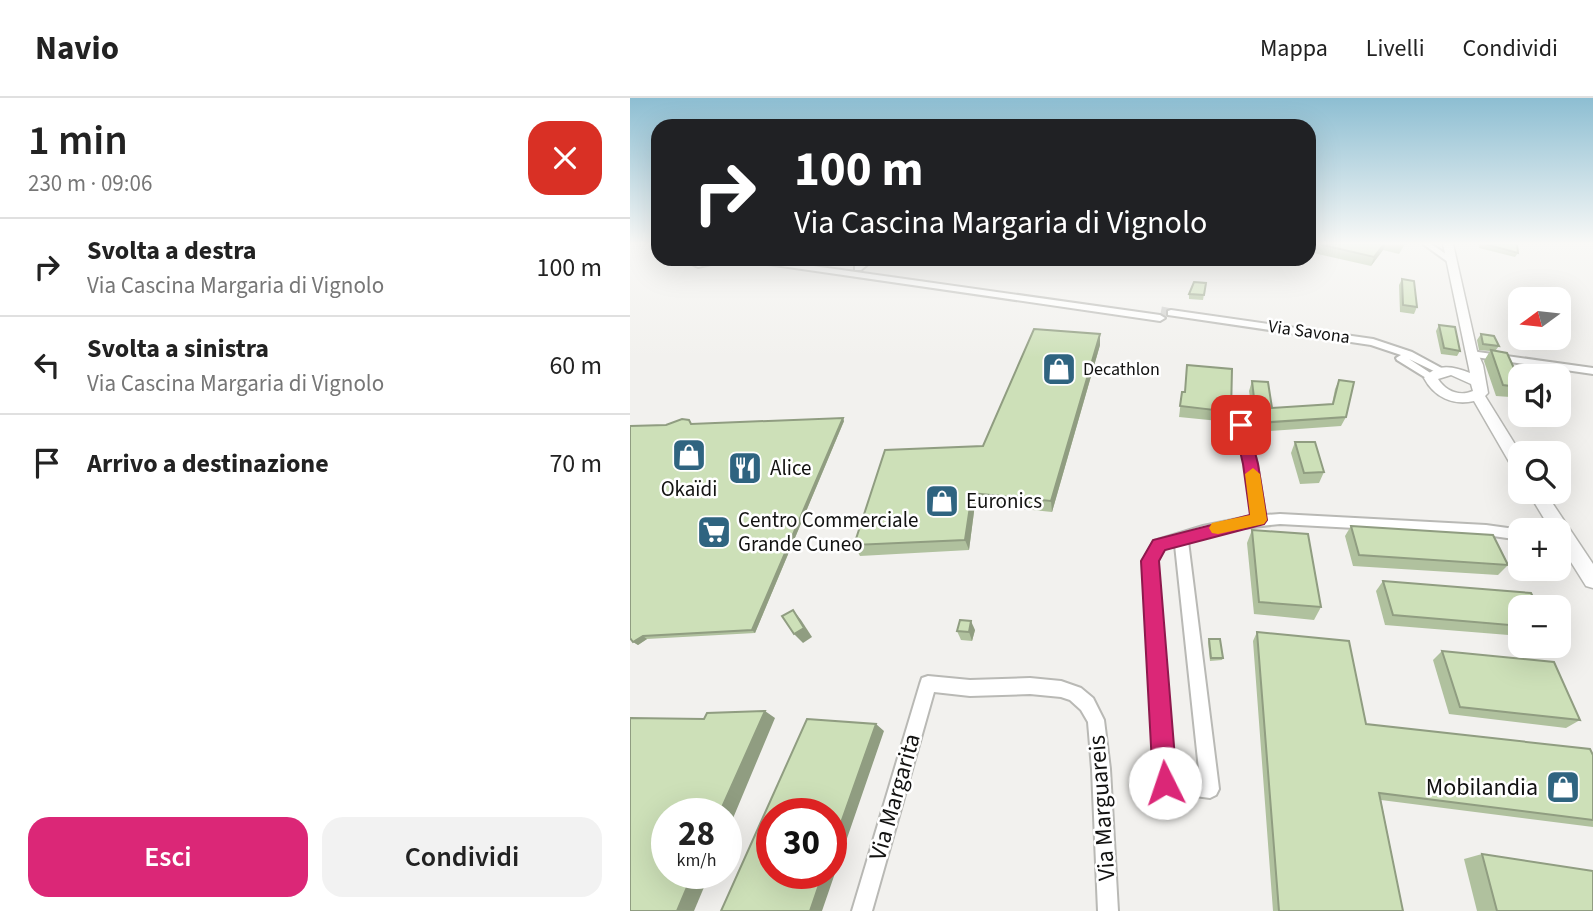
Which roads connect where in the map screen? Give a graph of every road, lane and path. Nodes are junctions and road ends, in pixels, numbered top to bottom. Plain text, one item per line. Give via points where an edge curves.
1 (918, 282) edge
2 (949, 282) edge
3 (1456, 282) edge
4 (1165, 315) junction
5 (1471, 355) junction
6 (1593, 371) edge
7 (1442, 373) junction
8 (1478, 389) junction
9 (1458, 398) junction
10 (1241, 425) dead end
11 (1497, 432) junction
12 (1508, 448) edge
13 (1259, 520) junction
14 (1508, 533) edge
15 (1181, 538) junction
16 (1571, 550) edge
17 (1593, 580) edge
18 (928, 684) joint
19 (862, 911) edge
20 (1108, 911) edge

1 - 4 street, Via Savona
2 - 4 street, Via Savona
3 - 5 main road
4 - 7 street, Via Savona via 1366,347
5 - 6 street
5 - 7 main road via 1466,363
5 - 8 main road
7 - 8 main road
7 - 9 main road via 1436,387
8 - 9 main road
8 - 11 main road
9 - 11 main road
10 - 13 street
11 - 12 main road
13 - 14 street
13 - 15 street
15 - 15 street via 1159,545 1150,561 1165,783 1210,789
16 - 17 main road
18 - 19 street, Via Margarita
18 - 20 street, Via Marguareis via 1061,689 1087,704 1096,720 1101,769

